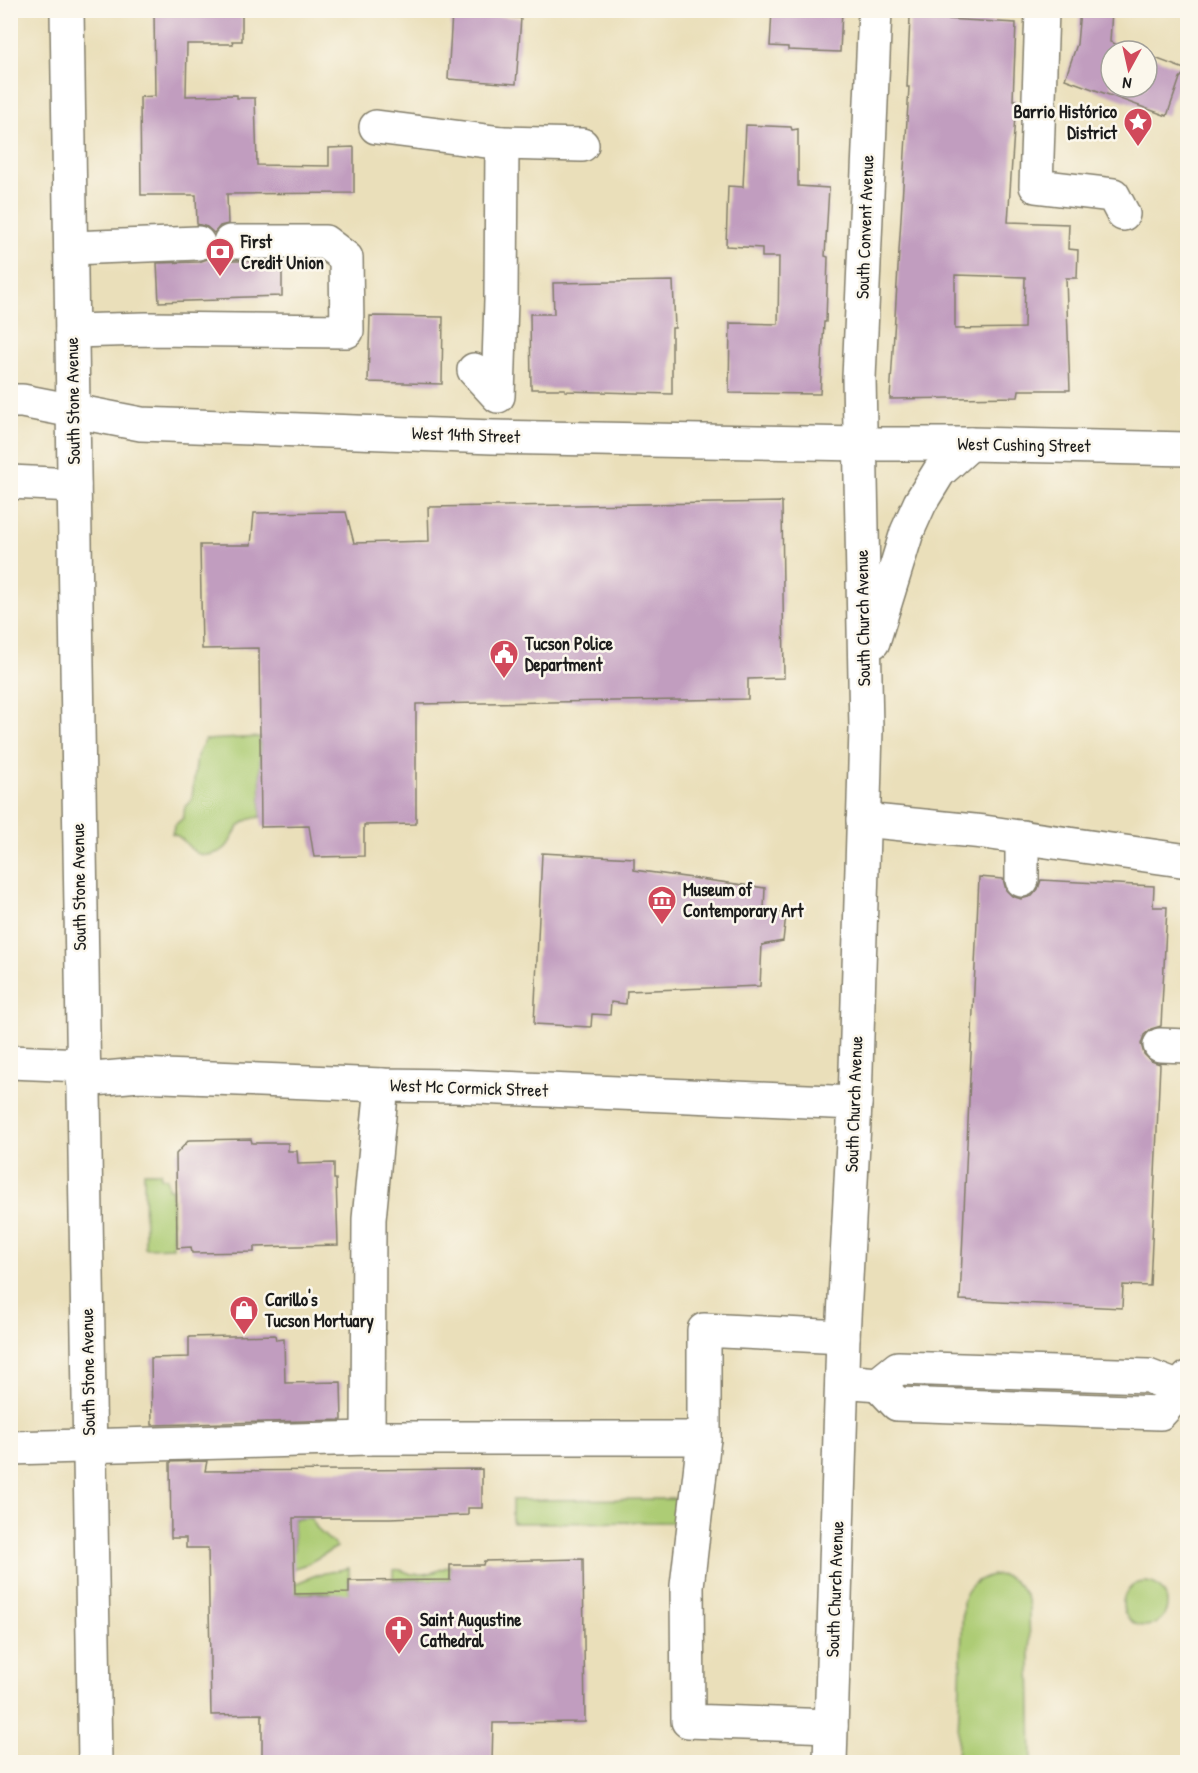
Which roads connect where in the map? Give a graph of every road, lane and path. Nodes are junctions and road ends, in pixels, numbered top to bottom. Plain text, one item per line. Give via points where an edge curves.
1 (67, 10) edge
2 (875, 10) edge
3 (1042, 10) edge
4 (376, 128) dead end
5 (502, 142) junction
6 (582, 145) dead end
7 (1123, 214) dead end
8 (230, 242) dead end
9 (198, 243) dead end
10 (71, 248) junction
11 (72, 331) junction
12 (474, 370) dead end
13 (10, 400) edge
14 (74, 412) junction
15 (860, 444) junction
16 (970, 444) junction
17 (1188, 449) edge
18 (10, 482) edge
19 (74, 485) junction
20 (864, 670) junction
21 (863, 820) junction
22 (1022, 837) junction
23 (1188, 861) edge
24 (1022, 880) dead end
25 (10, 1062) edge
26 (83, 1072) junction
27 (382, 1085) junction
28 (855, 1103) junction
29 (843, 1337) junction
30 (842, 1381) junction
31 (1185, 1384) edge
32 (368, 1438) junction
33 (704, 1438) junction
34 (88, 1447) junction
35 (10, 1448) edge
36 (831, 1726) junction
37 (95, 1762) edge
38 (830, 1762) edge

1 - 10 street, South Stone Avenue
2 - 15 street, South Convent Avenue via 859,378
3 - 7 street via 1036,186 1113,195
4 - 5 street
5 - 6 street
5 - 12 street via 498,396
8 - 11 street via 325,242 346,258 347,331
9 - 10 street
10 - 11 street, South Stone Avenue
11 - 14 street, South Stone Avenue
13 - 14 street, West 14th Street
14 - 15 street, West 14th Street via 141,424
14 - 19 street, South Stone Avenue
15 - 16 street, West Cushing Street
15 - 20 street, South Church Avenue
16 - 17 street, West Cushing Street
16 - 20 street via 939,472 920,502
18 - 19 street
19 - 26 street, South Stone Avenue
20 - 21 street, South Church Avenue
21 - 22 street
21 - 28 street, South Church Avenue
22 - 23 street
22 - 24 street
25 - 26 street, West Mc Cormick Street
26 - 27 street, West Mc Cormick Street
26 - 34 street, South Stone Avenue
27 - 28 street, West Mc Cormick Street
27 - 32 street via 369,1219
28 - 29 street, South Church Avenue
29 - 30 street, South Church Avenue
29 - 33 street via 704,1330
30 - 31 street via 878,1384 897,1404 1160,1413
30 - 36 street, South Church Avenue
32 - 33 street
32 - 34 street
33 - 36 street via 687,1586 688,1721
34 - 35 street
34 - 37 street, South Stone Avenue
36 - 38 street, South Church Avenue

